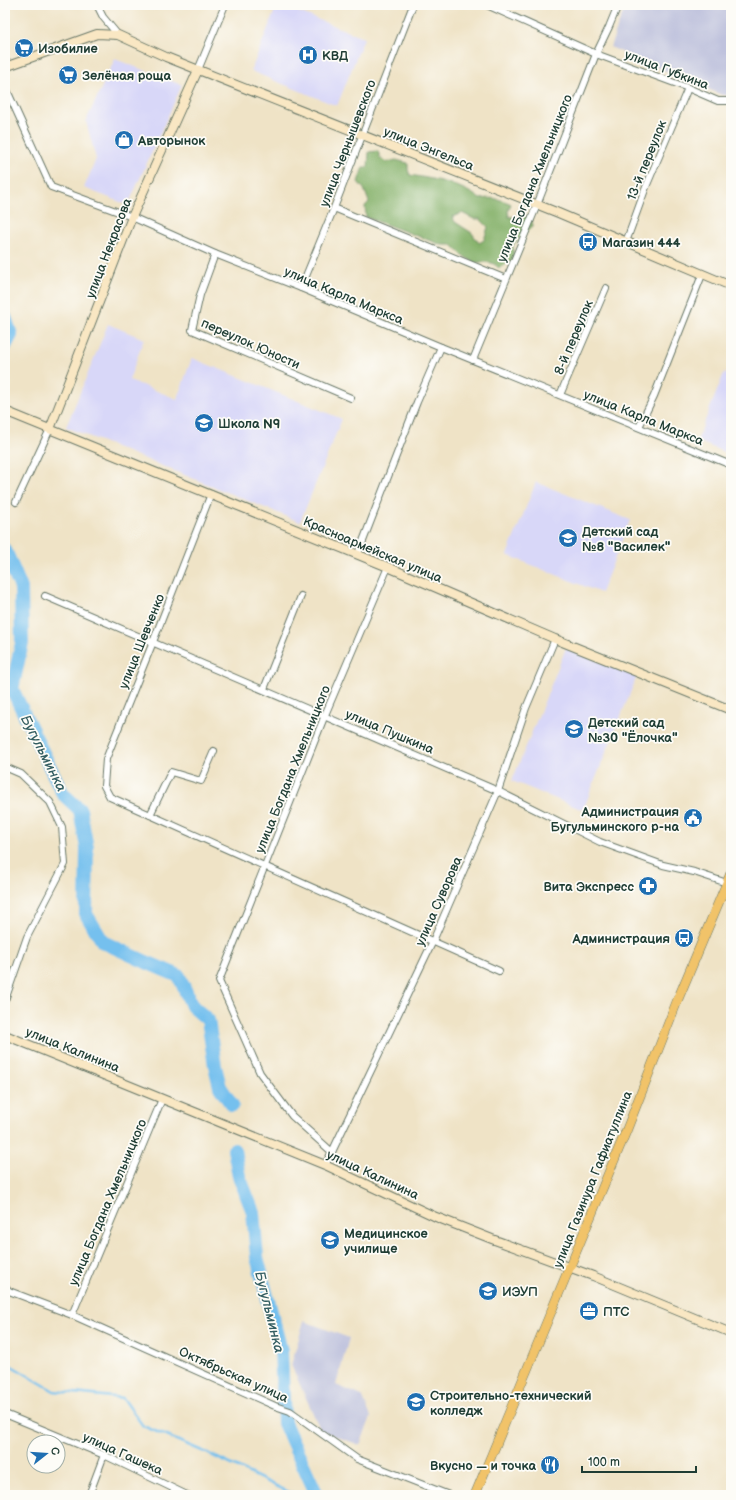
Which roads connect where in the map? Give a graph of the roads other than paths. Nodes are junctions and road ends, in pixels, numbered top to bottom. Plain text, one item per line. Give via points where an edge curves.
1 (97, 5) edge
2 (224, 5) edge
3 (413, 5) edge
4 (487, 5) edge
5 (618, 5) edge
6 (118, 35) junction
7 (596, 54) junction
8 (5, 67) edge
9 (198, 70) junction
10 (5, 86) edge
11 (688, 88) junction
12 (731, 101) edge
13 (363, 134) junction
14 (537, 205) junction
15 (334, 208) junction
16 (132, 217) junction
17 (626, 242) junction
18 (215, 254) junction
19 (702, 275) junction
20 (506, 279) junction
21 (731, 286) edge
22 (300, 288) junction
23 (606, 288) dead end
24 (441, 347) junction
25 (473, 360) junction
26 (560, 395) junction
27 (351, 398) dead end
28 (5, 411) edge
29 (640, 427) junction
30 (50, 429) junction
31 (731, 464) edge
32 (211, 494) junction
33 (16, 502) dead end
34 (358, 554) junction
35 (388, 566) junction
36 (45, 596) dead end
37 (301, 596) dead end
38 (555, 640) junction
39 (153, 642) junction
40 (264, 689) junction
41 (731, 710) edge
42 (325, 715) junction
43 (214, 751) dead end
44 (5, 767) edge
45 (498, 791) junction
46 (150, 815) junction
47 (265, 866) junction
48 (731, 873) edge
49 (727, 883) junction
50 (433, 941) junction
51 (499, 971) dead end
52 (5, 1000) edge
53 (5, 1034) edge
54 (162, 1099) junction
55 (332, 1152) junction
56 (325, 1165) junction
57 (569, 1267) junction
58 (5, 1286) edge
59 (72, 1315) junction
60 (731, 1333) edge
61 (5, 1414) edge
62 (104, 1455) junction
63 (89, 1495) edge
64 (187, 1495) edge
65 (449, 1495) edge
66 (476, 1495) edge

1 - 6 street
2 - 9 street, улица Некрасова
3 - 13 street, улица Чернышевского
4 - 7 street, улица Губкина
5 - 7 street, улица Богдана Хмельницкого
6 - 8 street via 97,34
6 - 9 street, улица Энгельса
7 - 11 street, улица Губкина
7 - 14 street, улица Богдана Хмельницкого
9 - 13 street, улица Энгельса
9 - 16 street, улица Некрасова
10 - 16 street, улица Карла Маркса via 51,187
11 - 12 street, улица Губкина via 718,101
11 - 17 street, 13-й переулок
13 - 14 street, улица Энгельса
13 - 15 street, улица Чернышевского
14 - 17 street, улица Энгельса
14 - 20 street, улица Богдана Хмельницкого
15 - 20 street
15 - 22 street, улица Чернышевского
16 - 18 street, улица Карла Маркса
16 - 30 street, улица Некрасова
17 - 19 street, улица Энгельса
18 - 22 street, улица Карла Маркса
18 - 27 street, переулок Юности via 200,295 192,330
19 - 21 street, улица Энгельса
19 - 29 street
20 - 25 street, улица Богдана Хмельницкого
22 - 24 street, улица Карла Маркса
23 - 26 street, 8-й переулок
24 - 25 street, улица Карла Маркса
24 - 34 street
25 - 26 street, улица Карла Маркса
26 - 29 street, улица Карла Маркса
28 - 30 street, Красноармейская улица
29 - 31 street, улица Карла Маркса
30 - 32 street, Красноармейская улица
30 - 33 street, улица Некрасова
32 - 34 street, Красноармейская улица
32 - 39 street, улица Шевченко
34 - 35 street, Красноармейская улица
35 - 38 street, Красноармейская улица
35 - 42 street, улица Богдана Хмельницкого
36 - 39 street, улица Пушкина
37 - 40 street
38 - 41 street, Красноармейская улица
38 - 45 street, улица Суворова via 526,708
39 - 40 street, улица Пушкина
39 - 46 street, улица Шевченко via 106,759 104,786 110,797
40 - 42 street, улица Пушкина
42 - 45 street, улица Пушкина
42 - 47 street, улица Богдана Хмельницкого
43 - 46 street via 200,781 171,772
44 - 52 street via 21,774 50,802 62,827 65,864 27,937
45 - 49 street, улица Пушкина via 600,842 663,865
45 - 50 street, улица Суворова
46 - 47 street
47 - 50 street
47 - 55 street, улица Богдана Хмельницкого via 219,981 260,1074 292,1116
48 - 49 main road, улица Газинура Гафиатуллина
49 - 57 main road, улица Газинура Гафиатуллина
50 - 51 street
50 - 55 street, улица Суворова
53 - 54 street, улица Калинина
54 - 56 street, улица Калинина
54 - 59 street, улица Богдана Хмельницкого
55 - 56 street, улица Суворова
56 - 57 street, улица Калинина via 436,1217
57 - 60 street, улица Калинина
57 - 66 main road, улица Газинура Гафиатуллина
58 - 59 street, Октябрьская улица via 9,1291
59 - 65 street, Октябрьская улица via 290,1411 357,1459
61 - 62 street, улица Гашека
62 - 63 street
62 - 64 street, улица Гашека

